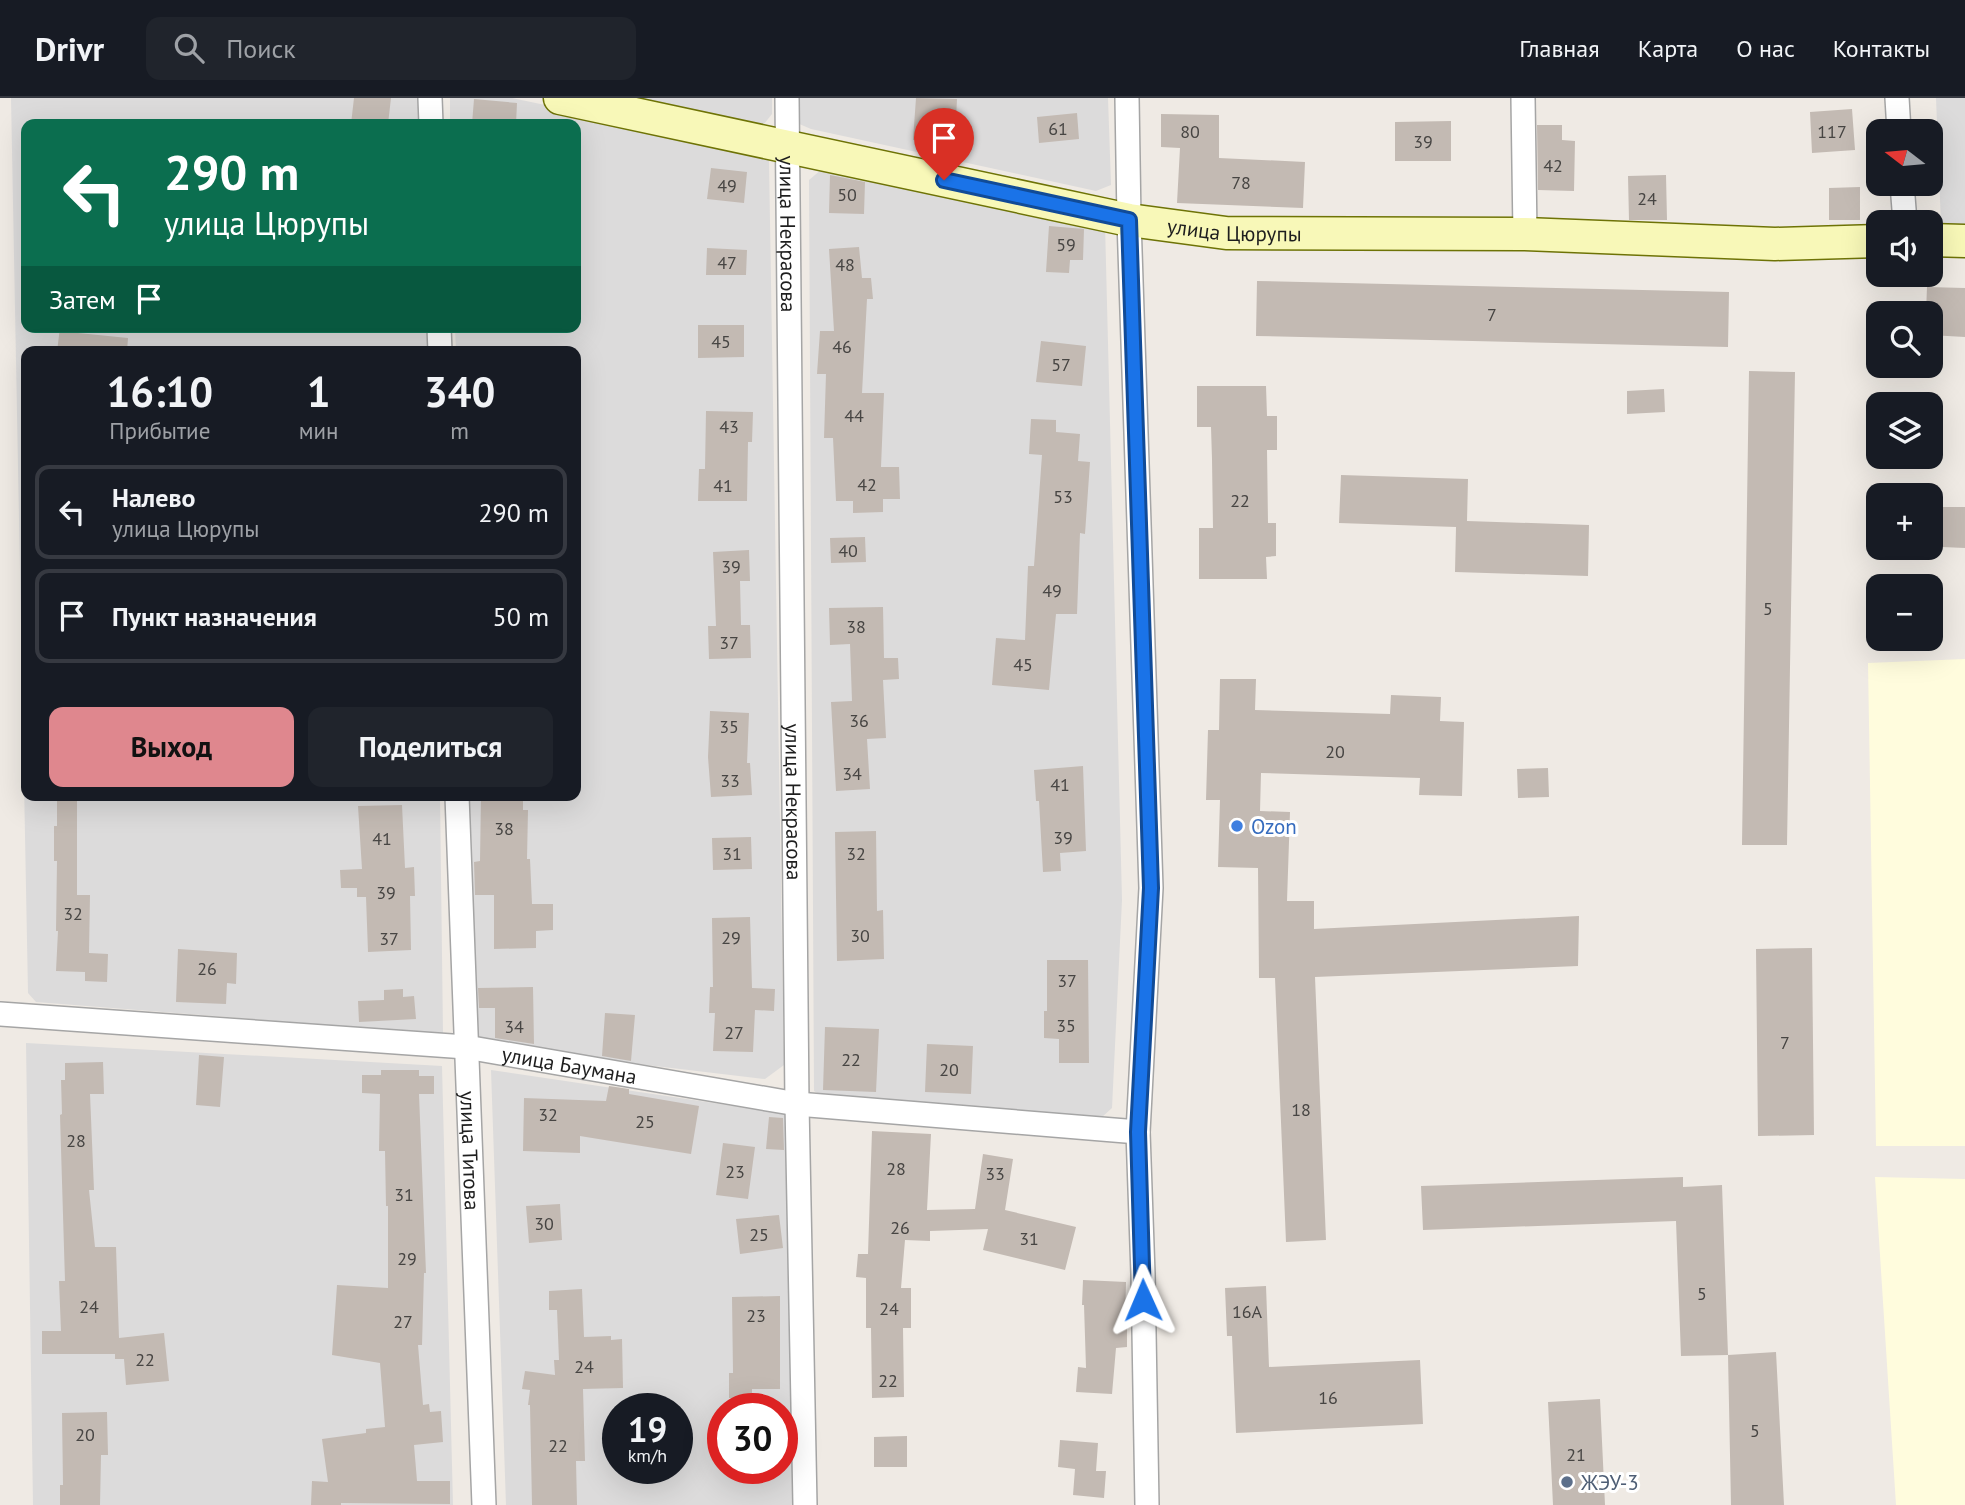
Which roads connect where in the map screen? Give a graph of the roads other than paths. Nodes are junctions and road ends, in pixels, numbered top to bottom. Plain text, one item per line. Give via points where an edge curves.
1 (430, 98) edge
2 (560, 98) edge
3 (788, 98) edge
4 (1127, 98) edge
5 (1523, 98) edge
6 (1897, 98) edge
7 (431, 119) edge
8 (1898, 119) edge
9 (786, 145) junction
10 (1129, 220) junction
11 (1525, 234) junction
12 (1943, 240) edge
13 (1866, 241) edge
14 (1965, 241) edge
15 (457, 801) edge
16 (0, 1014) edge
17 (466, 1047) junction
18 (797, 1104) junction
19 (1138, 1132) junction
20 (484, 1505) edge
21 (806, 1505) edge
22 (1147, 1505) edge

1 - 7 street
2 - 9 street, улица Цюрупы
3 - 9 street, улица Некрасова
4 - 10 street
5 - 11 street
6 - 8 street
9 - 10 street, улица Цюрупы
9 - 18 street, улица Некрасова
10 - 11 street, улица Цюрупы via 1226,233
10 - 19 street via 1151,888
11 - 13 street, улица Цюрупы via 1775,244
12 - 14 street
15 - 17 street, улица Титова
16 - 17 street, улица Баумана
17 - 18 street, улица Баумана
17 - 20 street, улица Титова
18 - 19 street, улица Баумана
18 - 21 street, улица Некрасова
19 - 22 street

